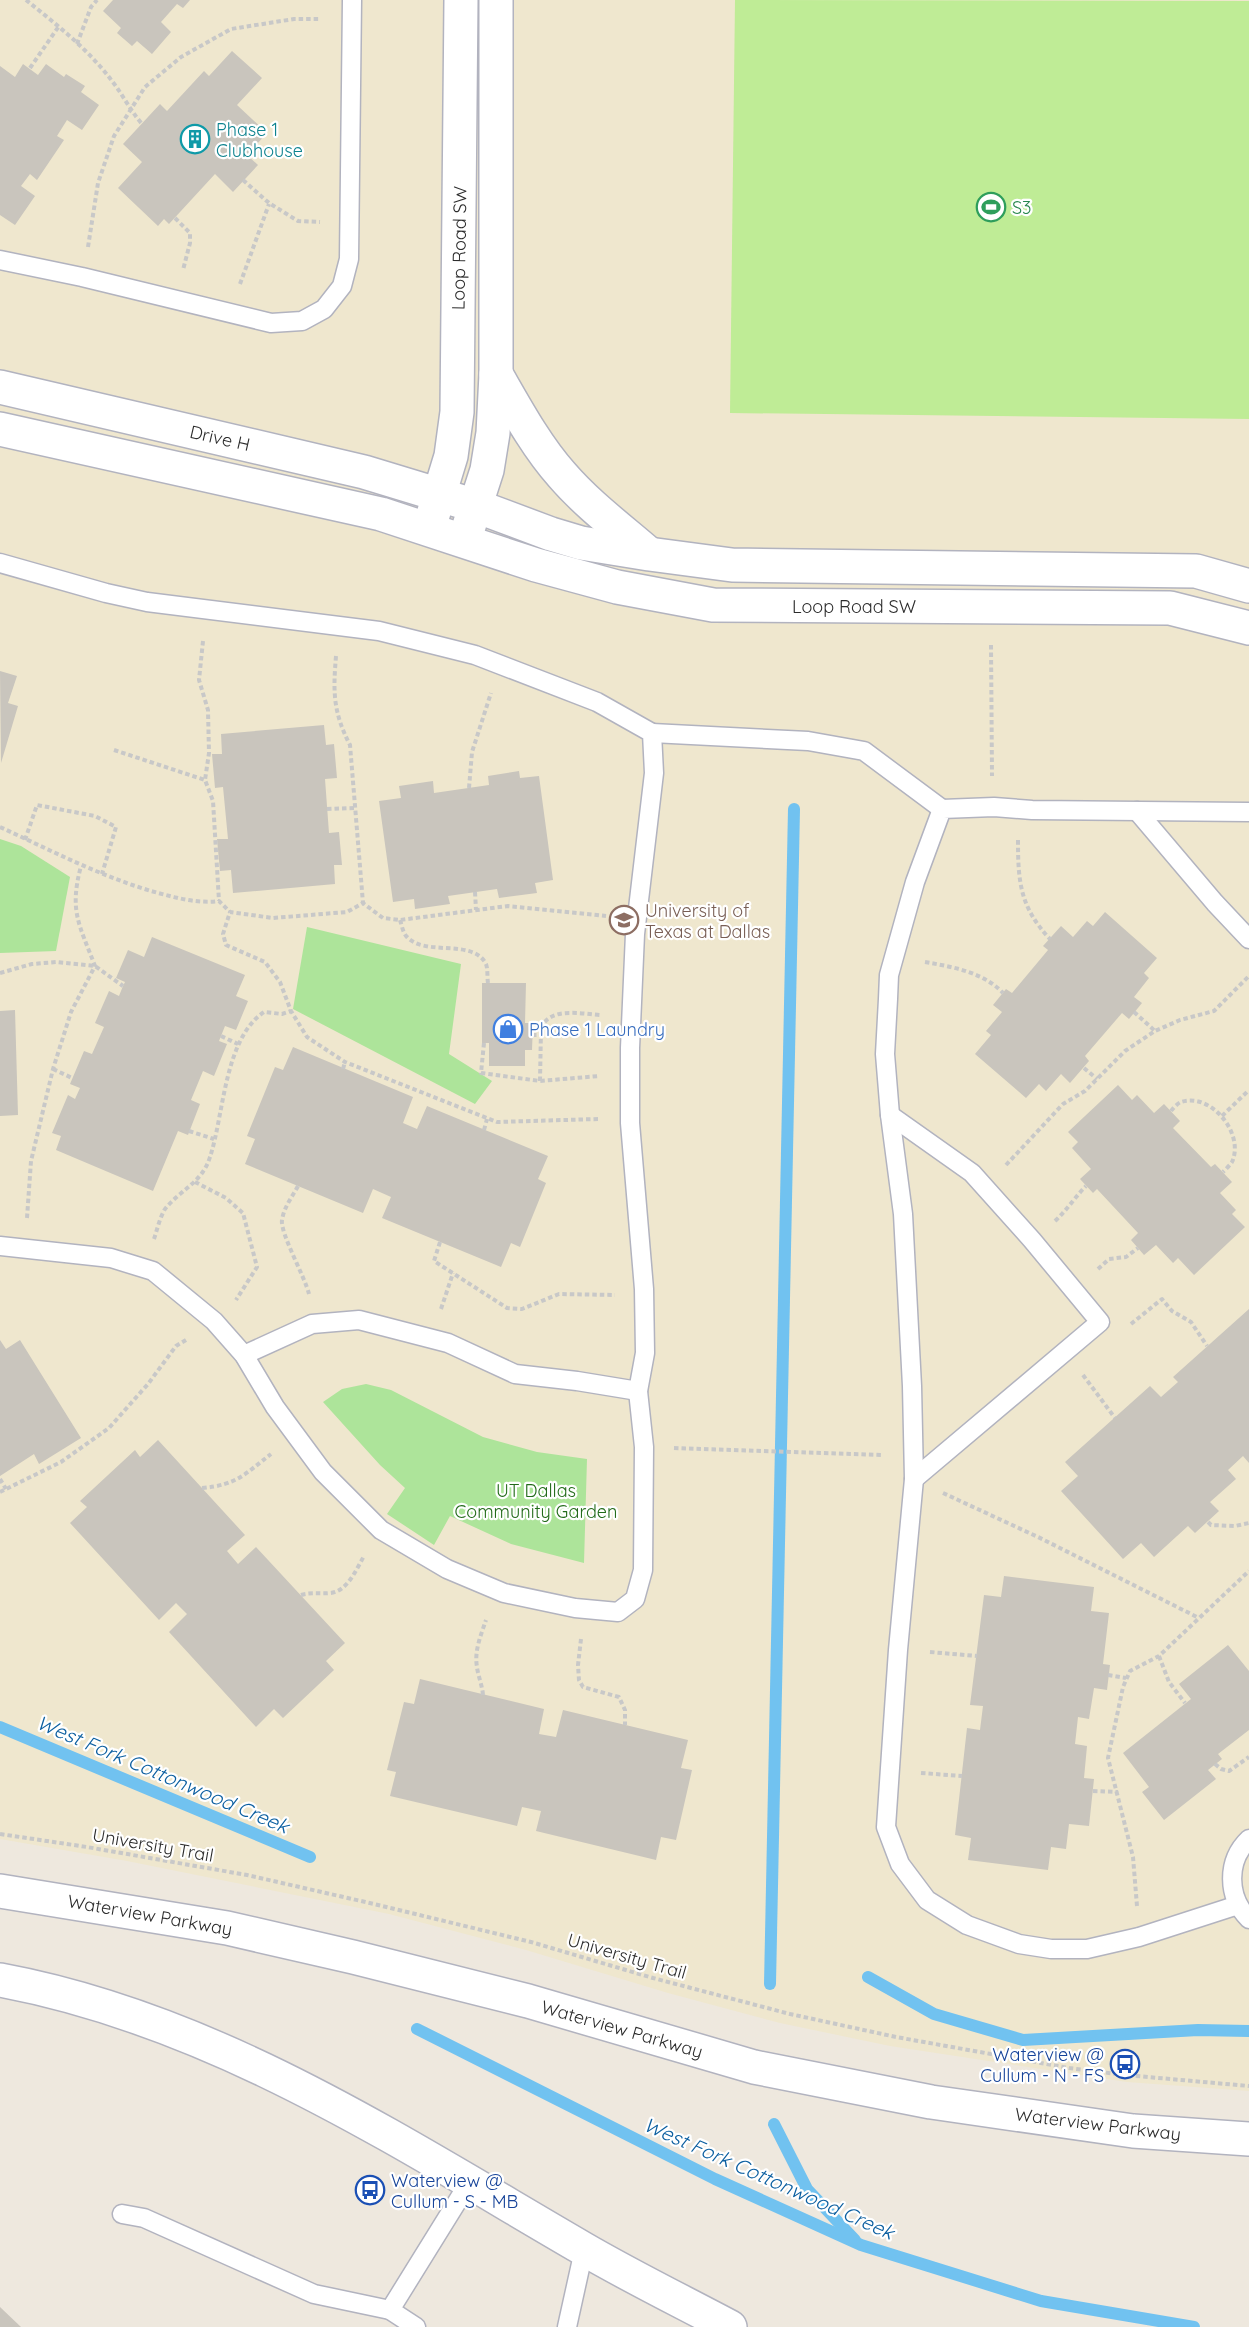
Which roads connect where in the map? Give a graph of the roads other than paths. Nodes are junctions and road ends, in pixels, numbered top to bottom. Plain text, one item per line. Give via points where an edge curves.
1 (352, 0) edge
2 (461, 0) edge
3 (496, 0) edge
4 (0, 260) edge
5 (496, 374) junction
6 (0, 387) edge
7 (0, 429) edge
8 (439, 494) junction
9 (476, 506) junction
10 (429, 528) junction
11 (465, 540) junction
12 (650, 554) junction
13 (0, 563) edge
14 (1249, 586) edge
15 (1249, 628) edge
16 (652, 733) junction
17 (942, 809) junction
18 (1137, 811) junction
19 (1249, 812) edge
20 (1249, 939) edge
21 (890, 1115) junction
22 (0, 1246) edge
23 (244, 1354) junction
24 (638, 1391) junction
25 (914, 1479) junction
26 (1249, 1839) edge
27 (0, 1891) edge
28 (1238, 1905) junction
29 (1249, 1919) edge
30 (0, 1980) edge
31 (1249, 2139) edge
32 (470, 2181) junction
33 (122, 2214) dead end
34 (584, 2250) junction
35 (390, 2310) junction
36 (416, 2327) edge
37 (567, 2327) edge
38 (730, 2327) edge

1 - 4 lane via 349,259 342,286 324,309 302,321 272,323
2 - 8 street, Loop Road SW via 457,412 451,456
3 - 5 street, Loop Road SW
5 - 9 street, Loop Road SW via 493,433
5 - 12 street via 561,474 594,508
6 - 8 street, Drive H via 364,472
7 - 10 street
8 - 9 street
8 - 10 street, Loop Road SW
9 - 11 street, Loop Road SW
9 - 12 street via 571,540
10 - 11 street, Loop Road SW
11 - 15 street, Loop Road SW via 617,587 713,605 1170,608
12 - 14 street via 732,565 1196,571
13 - 16 lane via 106,593 389,634 475,655 597,702
16 - 17 lane via 808,741 864,751
16 - 24 lane via 654,773 637,920 631,1016 630,1119 645,1296 645,1353
17 - 18 lane
17 - 21 lane via 915,882 889,975 885,1054
18 - 19 lane
18 - 20 lane
21 - 25 lane via 903,1214
21 - 25 lane via 972,1173 1100,1322
22 - 23 lane via 111,1258 153,1271 214,1321
23 - 24 lane via 312,1324 359,1320 448,1343 515,1374
23 - 24 lane via 275,1407 323,1472 381,1530 447,1569 504,1593 585,1609 618,1612 635,1599 643,1570 644,1447
25 - 28 lane via 886,1827 900,1864 927,1900 967,1924 1019,1944 1051,1949 1087,1949 1139,1937
26 - 28 lane via 1237,1855 1232,1872 1232,1889
27 - 31 street, Waterview Parkway via 227,1928 330,1951 528,2001 754,2067 931,2102 1133,2131
28 - 29 lane
30 - 32 street via 117,2010 207,2043 300,2086
32 - 34 street
32 - 35 lane
33 - 35 lane via 144,2218 314,2294
34 - 37 lane
34 - 38 street
35 - 36 lane

